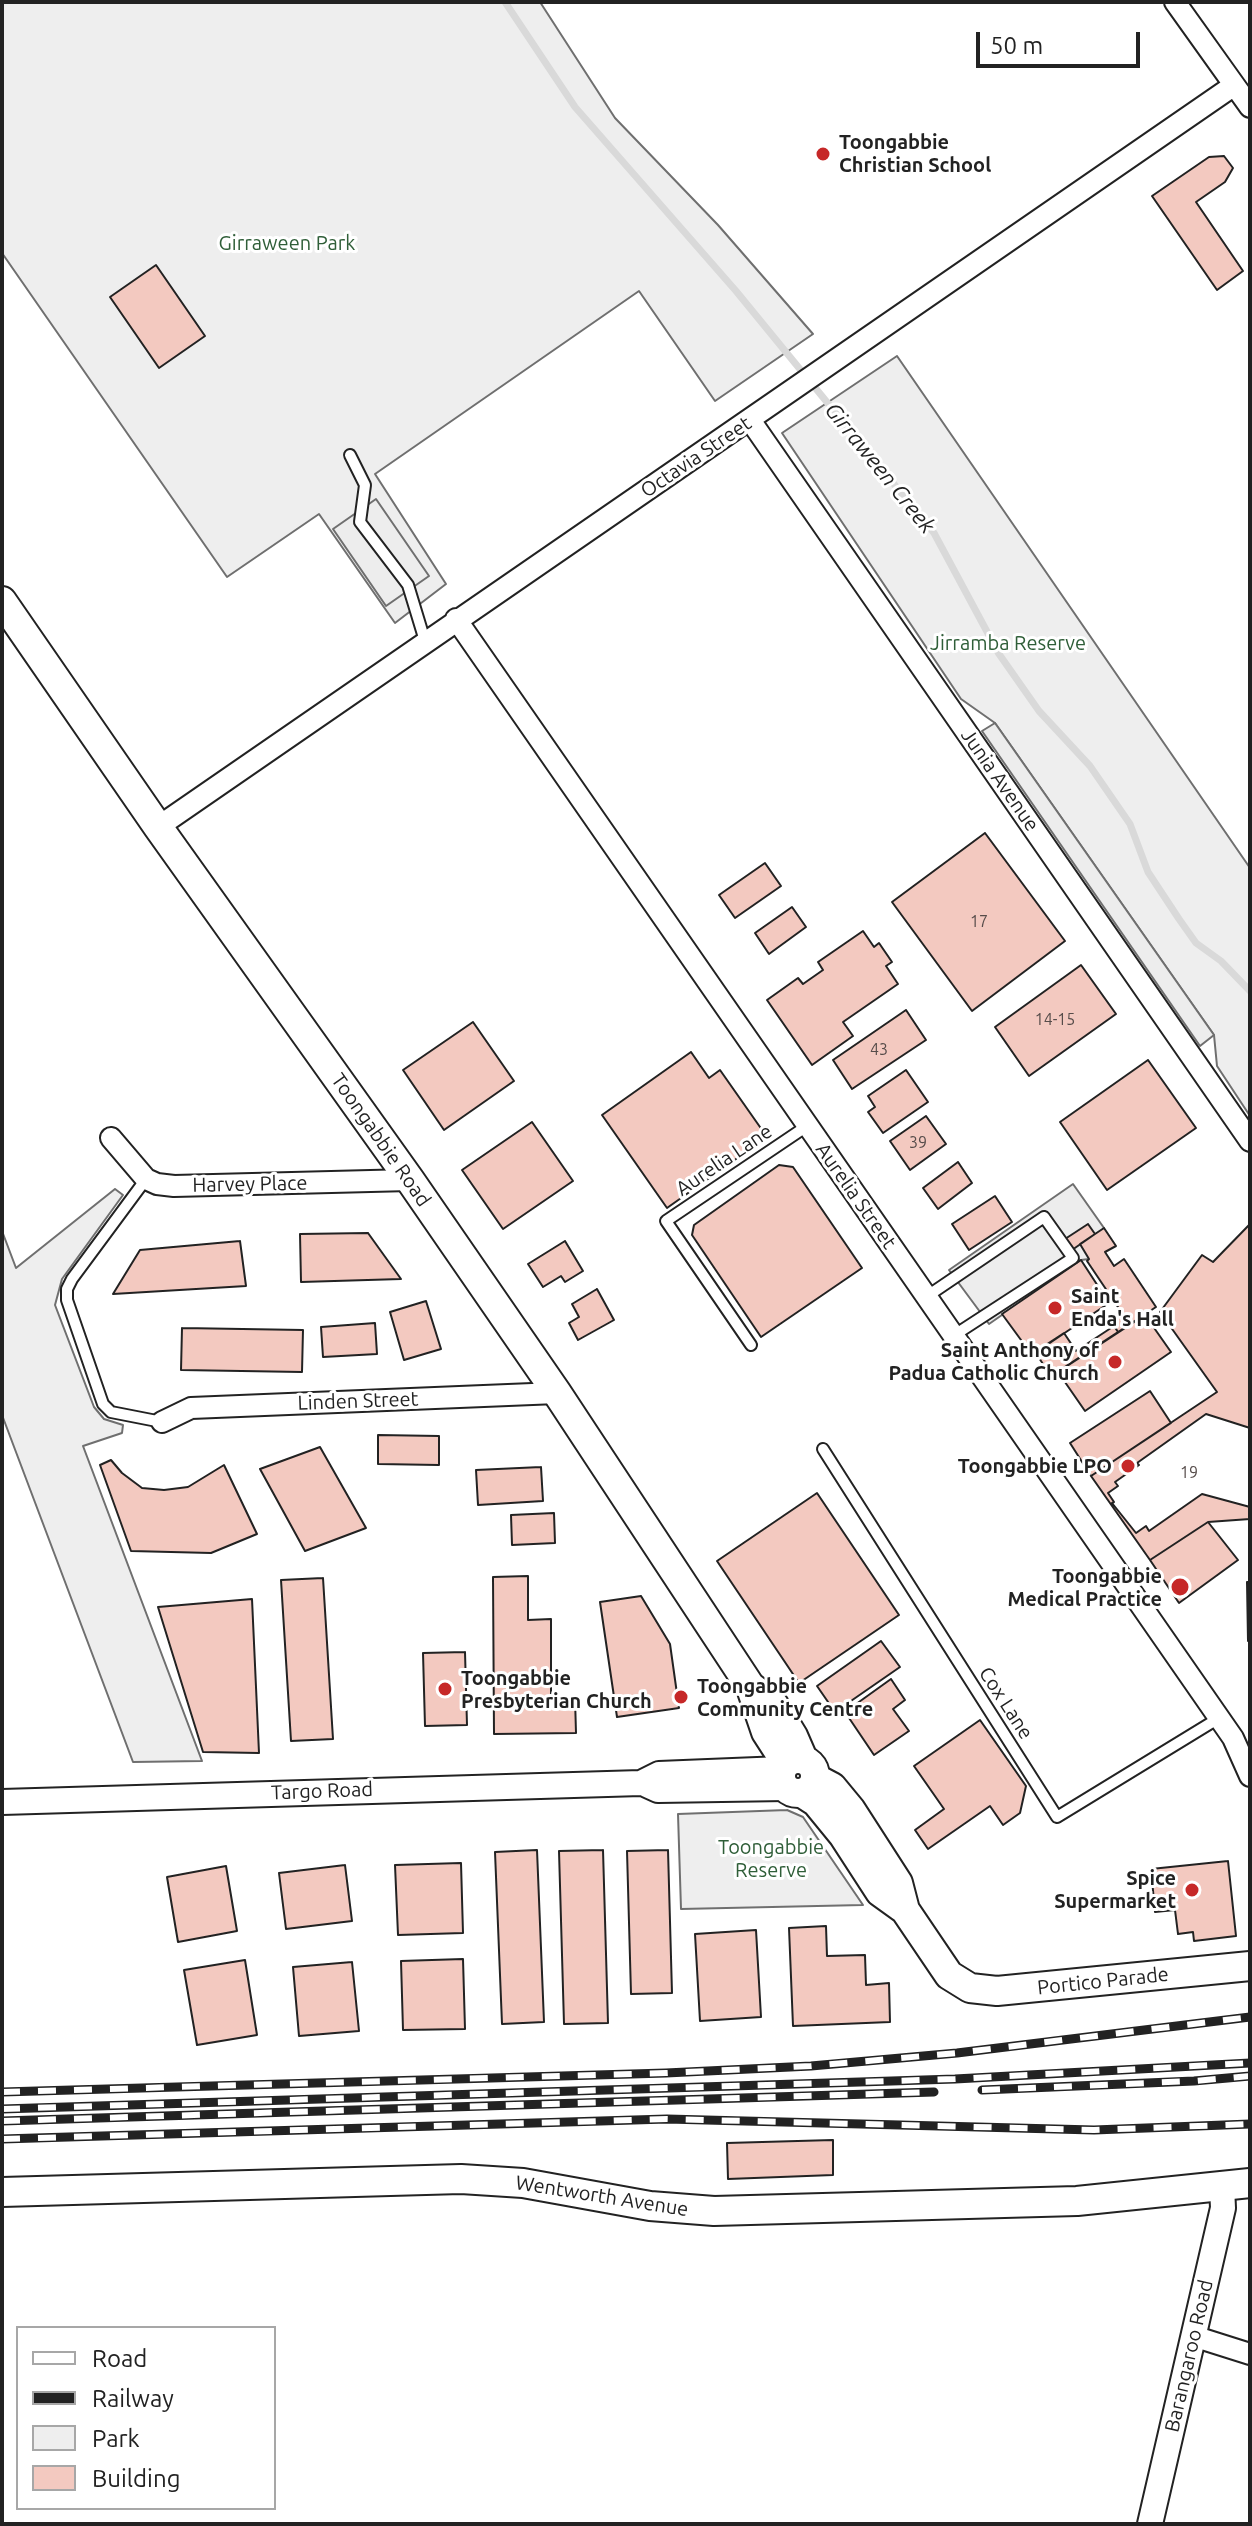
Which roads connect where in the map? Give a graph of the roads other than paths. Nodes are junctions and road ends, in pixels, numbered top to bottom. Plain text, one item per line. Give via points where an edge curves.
1 (1175, 2) edge
2 (1233, 86) junction
3 (1250, 107) edge
4 (750, 420) junction
5 (350, 455) dead end
6 (2, 601) edge
7 (456, 619) junction
8 (425, 641) junction
9 (158, 827) junction
10 (807, 1126) junction
11 (111, 1138) dead end
12 (1250, 1141) edge
13 (146, 1179) junction
14 (410, 1180) junction
15 (926, 1297) junction
16 (953, 1336) junction
17 (751, 1345) dead end
18 (557, 1393) junction
19 (162, 1422) joint
20 (823, 1449) dead end
21 (1219, 1718) junction
22 (796, 1775) junction
23 (1250, 1776) edge
24 (2, 1802) edge
25 (1250, 1966) edge
26 (958, 1983) joint
27 (1236, 2185) edge
28 (2, 2192) edge
29 (1193, 2336) junction
30 (1250, 2354) edge
31 (1150, 2524) edge

1 - 2 street
2 - 3 street
2 - 4 street, Octavia Street
4 - 7 street, Octavia Street
4 - 12 street, Junia Avenue
5 - 8 lane via 365,485 360,522 408,585
6 - 9 main road, Toongabbie Road
7 - 8 street, Octavia Street
7 - 10 street, Aurelia Street
8 - 9 street, Octavia Street
9 - 14 main road, Toongabbie Road
10 - 15 street, Aurelia Street
10 - 17 lane, Aurelia Lane via 666,1221
11 - 13 street
13 - 14 street, Harvey Place via 174,1186
13 - 19 lane via 72,1279 67,1300 103,1404 111,1412
14 - 18 main road, Toongabbie Road
15 - 16 street, Aurelia Street
15 - 16 lane via 1044,1217 1073,1258
16 - 21 street, Aurelia Street
18 - 19 street, Linden Street via 191,1408
18 - 22 main road, Toongabbie Road via 750,1686 774,1705 793,1736
20 - 21 lane, Cox Lane via 1057,1817
21 - 23 street, Aurelia Street
22 - 24 street, Targo Road via 658,1790 641,1783
22 - 26 main road, Toongabbie Road via 880,1892 905,1910
25 - 26 main road, Portico Parade via 997,1991
27 - 28 main road, Wentworth Avenue via 1051,2202 730,2211 650,2206 523,2183 461,2179
27 - 29 street, Barangaroo Road via 1223,2208
29 - 30 street
29 - 31 street, Barangaroo Road

